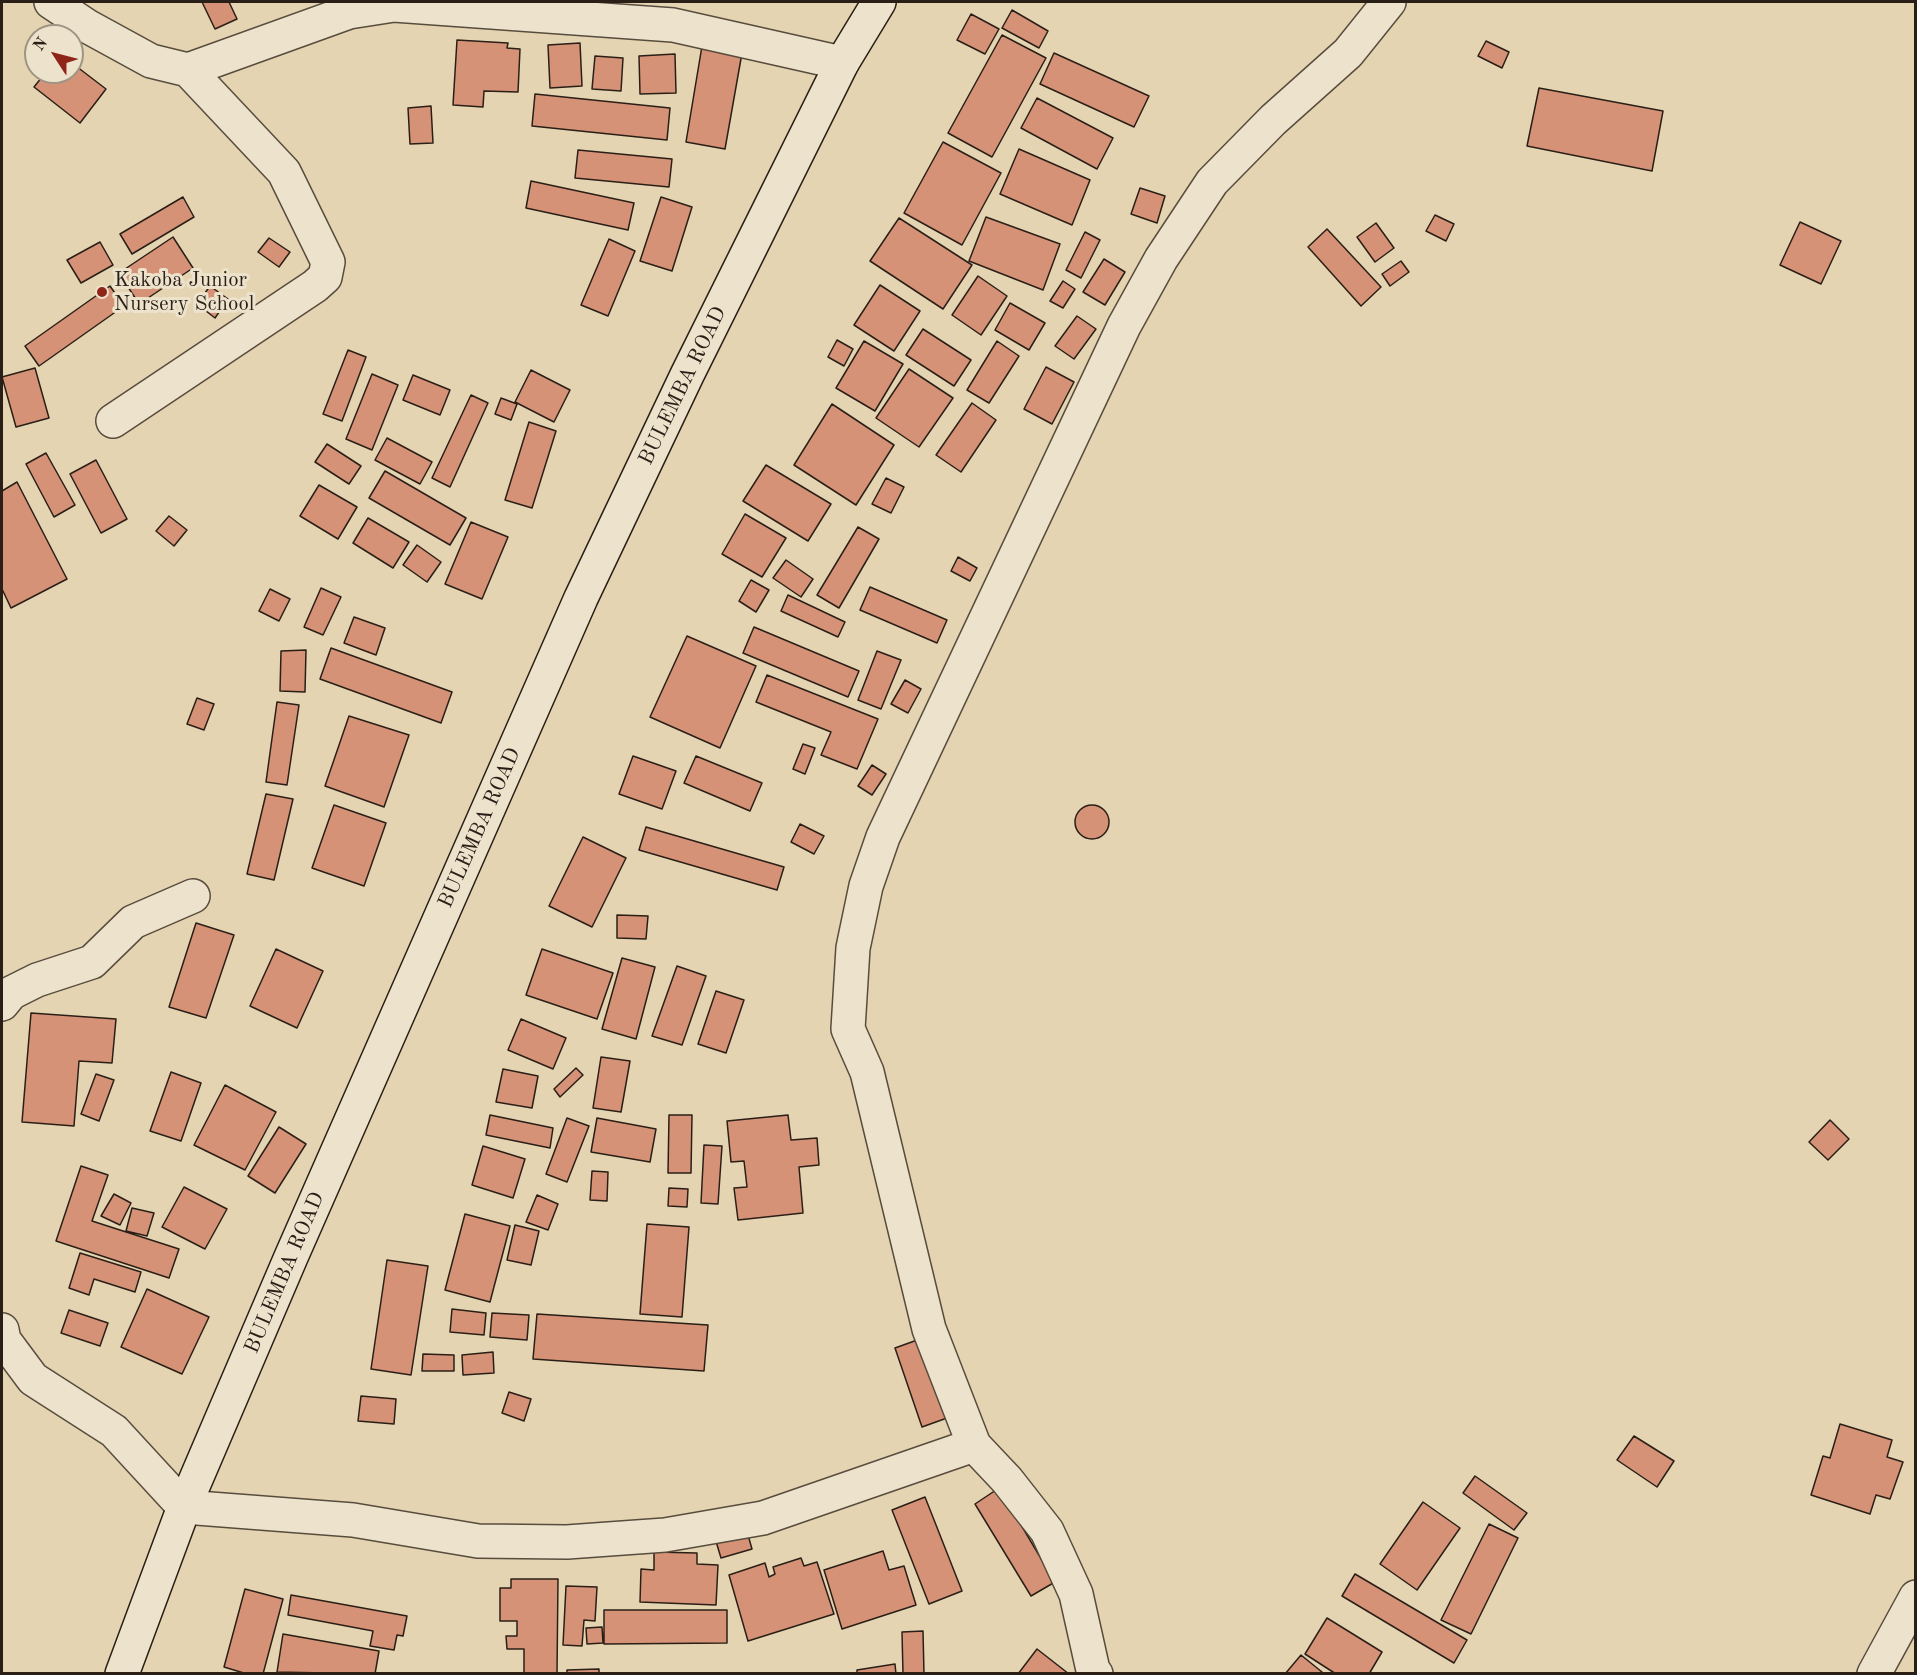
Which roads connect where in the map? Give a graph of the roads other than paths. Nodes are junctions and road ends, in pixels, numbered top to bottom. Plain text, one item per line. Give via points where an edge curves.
1 (51, 2) edge
2 (879, 2) edge
3 (1389, 2) edge
4 (321, 13) edge
5 (842, 63) junction
6 (188, 70) junction
7 (113, 421) dead end
8 (193, 896) dead end
9 (2, 1004) edge
10 (2, 1330) edge
11 (974, 1444) junction
12 (184, 1507) junction
13 (1916, 1597) edge
14 (122, 1674) edge
15 (1096, 1674) edge
16 (1874, 1674) edge

1 - 6 street via 151,61
2 - 5 street, BULEMBA ROAD
3 - 11 street via 1348,53 1273,120 1212,182 1161,259 1124,326 883,837 866,886 853,948 848,1029 867,1072 929,1329
4 - 5 street via 394,5 426,6 673,25
4 - 6 street
5 - 12 street, BULEMBA ROAD via 580,598
6 - 7 street via 284,172 328,262 325,277
8 - 9 street via 133,922 92,962 37,980 10,993
10 - 12 street via 4,1340 33,1379 114,1431
11 - 12 street via 763,1518 665,1536 478,1542 353,1520
11 - 15 street via 1047,1531 1076,1594
12 - 14 street, BULEMBA ROAD
13 - 16 street

